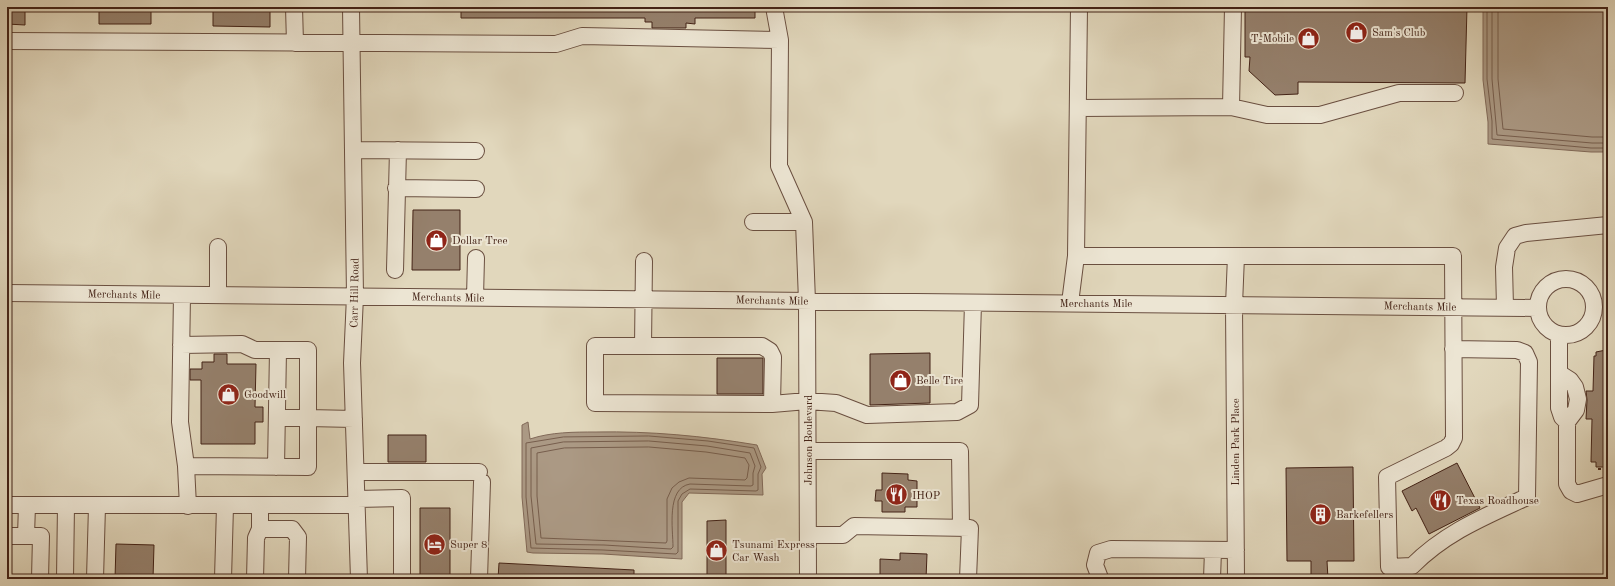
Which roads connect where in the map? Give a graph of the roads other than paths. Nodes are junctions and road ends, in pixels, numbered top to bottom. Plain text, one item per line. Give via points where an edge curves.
1 (294, 7) edge
2 (351, 7) edge
3 (774, 7) edge
4 (1079, 7) edge
5 (1233, 7) edge
6 (780, 40) junction
7 (7, 41) edge
8 (295, 43) junction
9 (352, 43) junction
10 (1455, 93) dead end
11 (1231, 107) junction
12 (1078, 108) junction
13 (353, 150) junction
14 (398, 150) junction
15 (476, 151) dead end
16 (396, 188) junction
17 (476, 189) dead end
18 (753, 222) dead end
19 (804, 222) junction
20 (1608, 226) edge
21 (218, 247) dead end
22 (1076, 256) junction
23 (1236, 256) junction
24 (476, 258) dead end
25 (644, 260) dead end
26 (395, 270) dead end
27 (7, 293) edge
28 (182, 295) junction
29 (218, 295) junction
30 (355, 296) junction
31 (475, 298) junction
32 (644, 299) junction
33 (807, 301) junction
34 (973, 303) junction
35 (1070, 303) junction
36 (1234, 305) junction
37 (1453, 307) junction
38 (1505, 307) junction
39 (1537, 308) junction
40 (1601, 311) edge
41 (1560, 335) junction
42 (181, 345) junction
43 (643, 346) junction
44 (1453, 349) junction
45 (278, 350) junction
46 (807, 401) junction
47 (772, 404) junction
48 (277, 418) junction
49 (308, 418) junction
50 (354, 419) junction
51 (808, 451) junction
52 (186, 466) junction
53 (276, 468) junction
54 (356, 472) junction
55 (1607, 477) edge
56 (357, 502) junction
57 (7, 505) edge
58 (27, 505) junction
59 (66, 506) junction
60 (97, 506) junction
61 (188, 506) junction
62 (224, 506) junction
63 (260, 506) junction
64 (962, 528) junction
65 (260, 529) junction
66 (808, 535) junction
67 (7, 536) edge
68 (26, 536) junction
69 (1213, 550) junction
70 (1236, 550) junction
71 (40, 579) edge
72 (65, 579) edge
73 (95, 579) edge
74 (223, 579) edge
75 (255, 579) edge
76 (298, 579) edge
77 (359, 579) edge
78 (402, 579) edge
79 (479, 579) edge
80 (808, 579) edge
81 (968, 579) edge
82 (1098, 579) edge
83 (1212, 579) edge
84 (1236, 579) edge

1 - 8 street
2 - 9 street, Carr Hill Road
3 - 6 street
4 - 12 street
5 - 11 street
6 - 9 street via 582,36 556,44
6 - 19 street via 779,166
7 - 8 street
8 - 9 street
9 - 13 street, Carr Hill Road
10 - 11 street via 1399,93 1320,115 1267,115
11 - 12 street
12 - 22 street
13 - 14 street
13 - 30 street, Carr Hill Road
14 - 15 street
14 - 16 street
16 - 17 street
16 - 26 street
18 - 19 street
19 - 33 street, Johnson Boulevard
20 - 38 street via 1515,236 1507,248 1504,267
21 - 29 street
22 - 23 street
22 - 35 street
23 - 36 street, Linden Park Place
23 - 37 street via 1453,256
24 - 31 street
25 - 32 street
27 - 28 street, Merchants Mile
28 - 29 street, Merchants Mile
28 - 42 street
29 - 30 street, Merchants Mile
30 - 31 street, Merchants Mile
30 - 50 street, Carr Hill Road via 352,363
31 - 32 street, Merchants Mile
32 - 33 street, Merchants Mile
32 - 43 street
33 - 34 street, Merchants Mile
33 - 46 street, Johnson Boulevard
34 - 35 street, Merchants Mile
34 - 46 street via 970,405 957,412 867,414 836,403
35 - 36 street, Merchants Mile
36 - 37 street, Merchants Mile
36 - 70 street, Linden Park Place
37 - 38 street, Merchants Mile
37 - 44 street
38 - 39 street, Merchants Mile
39 - 40 street via 1543,290 1558,280 1567,279 1580,283
39 - 41 street via 1544,325
40 - 41 street via 1578,333
41 - 55 street via 1560,412 1568,422 1567,484 1571,491 1577,494
42 - 45 street via 242,344 254,350
42 - 52 street via 180,422
43 - 47 street via 762,346 770,351 772,357
43 - 47 street via 595,346 595,403
44 - 44 street via 1454,438 1451,444 1387,477 1389,567 1412,566 1425,553 1456,531 1526,497 1529,362 1525,353 1517,350
45 - 48 street
45 - 49 street via 308,350
46 - 47 street
46 - 51 street, Johnson Boulevard
48 - 49 street
48 - 53 street
49 - 50 street
49 - 53 street via 308,467
50 - 54 street, Carr Hill Road
51 - 64 street via 960,451
51 - 66 street, Johnson Boulevard
52 - 53 street
52 - 61 street
54 - 56 street, Carr Hill Road
54 - 79 street via 480,477
56 - 63 street
56 - 77 street, Carr Hill Road
56 - 78 street via 402,498
57 - 58 street
58 - 59 street
58 - 68 street
59 - 60 street
59 - 72 street
60 - 61 street
60 - 73 street
61 - 62 street
62 - 63 street
62 - 74 street
63 - 65 street
64 - 66 street via 854,526 843,535
64 - 81 street via 970,528
65 - 75 street via 256,538
65 - 76 street via 292,529 298,537
66 - 80 street, Johnson Boulevard
67 - 68 street
68 - 71 street via 41,536
69 - 70 street
69 - 82 street via 1111,549 1098,553 1095,565 1100,578
69 - 83 street
70 - 84 street, Linden Park Place

